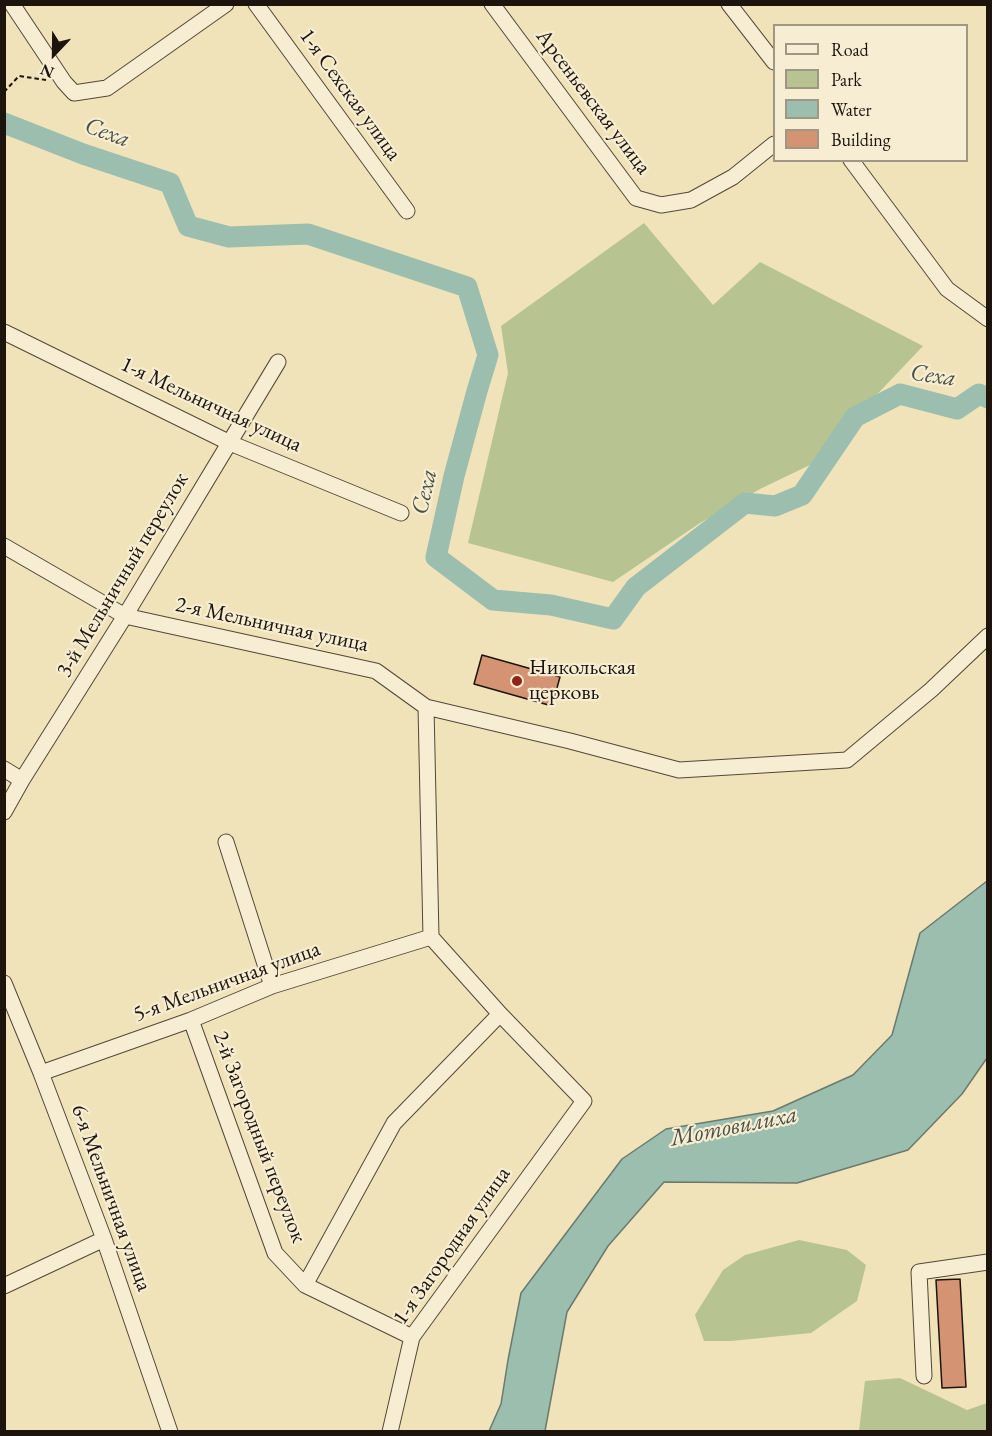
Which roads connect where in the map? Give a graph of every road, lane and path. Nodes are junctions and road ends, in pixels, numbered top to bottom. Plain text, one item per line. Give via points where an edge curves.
1 (12, 4) edge
2 (226, 4) edge
3 (256, 4) edge
4 (492, 4) edge
5 (729, 4) edge
6 (773, 61) edge
7 (69, 87) junction
8 (4, 92) edge
9 (773, 145) edge
10 (852, 162) edge
11 (407, 211) dead end
12 (987, 319) edge
13 (4, 332) edge
14 (278, 362) dead end
15 (230, 443) junction
16 (401, 513) dead end
17 (4, 546) edge
18 (125, 616) junction
19 (987, 636) edge
20 (426, 707) junction
21 (4, 770) edge
22 (22, 780) junction
23 (4, 812) edge
24 (226, 842) dead end
25 (431, 937) junction
26 (4, 983) edge
27 (272, 986) junction
28 (500, 1014) junction
29 (191, 1020) junction
30 (41, 1073) junction
31 (104, 1239) junction
32 (987, 1262) edge
33 (305, 1285) junction
34 (4, 1286) edge
35 (412, 1337) junction
36 (924, 1376) dead end
37 (170, 1431) edge
38 (390, 1431) edge

1 - 7 street
2 - 7 street via 107,88
3 - 11 street, 1-я Сехская улица
4 - 9 street, Арсеньевская улица via 636,198 661,205 691,200 733,177
5 - 6 street
7 - 8 path via 19,76
10 - 12 street via 947,289
13 - 15 street, 1-я Мельничная улица
14 - 15 street, 3-й Мельничный переулок
15 - 16 street, 1-я Мельничная улица
15 - 18 street, 3-й Мельничный переулок
17 - 18 street, 2-я Мельничная улица
18 - 20 street, 2-я Мельничная улица via 376,671
18 - 22 street, 3-й Мельничный переулок
19 - 20 street, 2-я Мельничная улица via 931,690 847,760 679,770
20 - 25 street
21 - 22 street
22 - 23 street, 3-й Мельничный переулок
24 - 27 street
25 - 27 street, 5-я Мельничная улица
25 - 28 street
26 - 30 street, 6-я Мельничная улица
27 - 29 street, 5-я Мельничная улица
28 - 33 street via 394,1124
28 - 35 street, 1-я Загородная улица via 584,1101
29 - 30 street, 5-я Мельничная улица
29 - 33 street, 2-й Загородный переулок via 275,1253
30 - 31 street, 6-я Мельничная улица
31 - 34 street
31 - 37 street, 6-я Мельничная улица
32 - 36 street via 919,1272
33 - 35 street, 2-й Загородный переулок
35 - 38 street, 1-я Загородная улица

